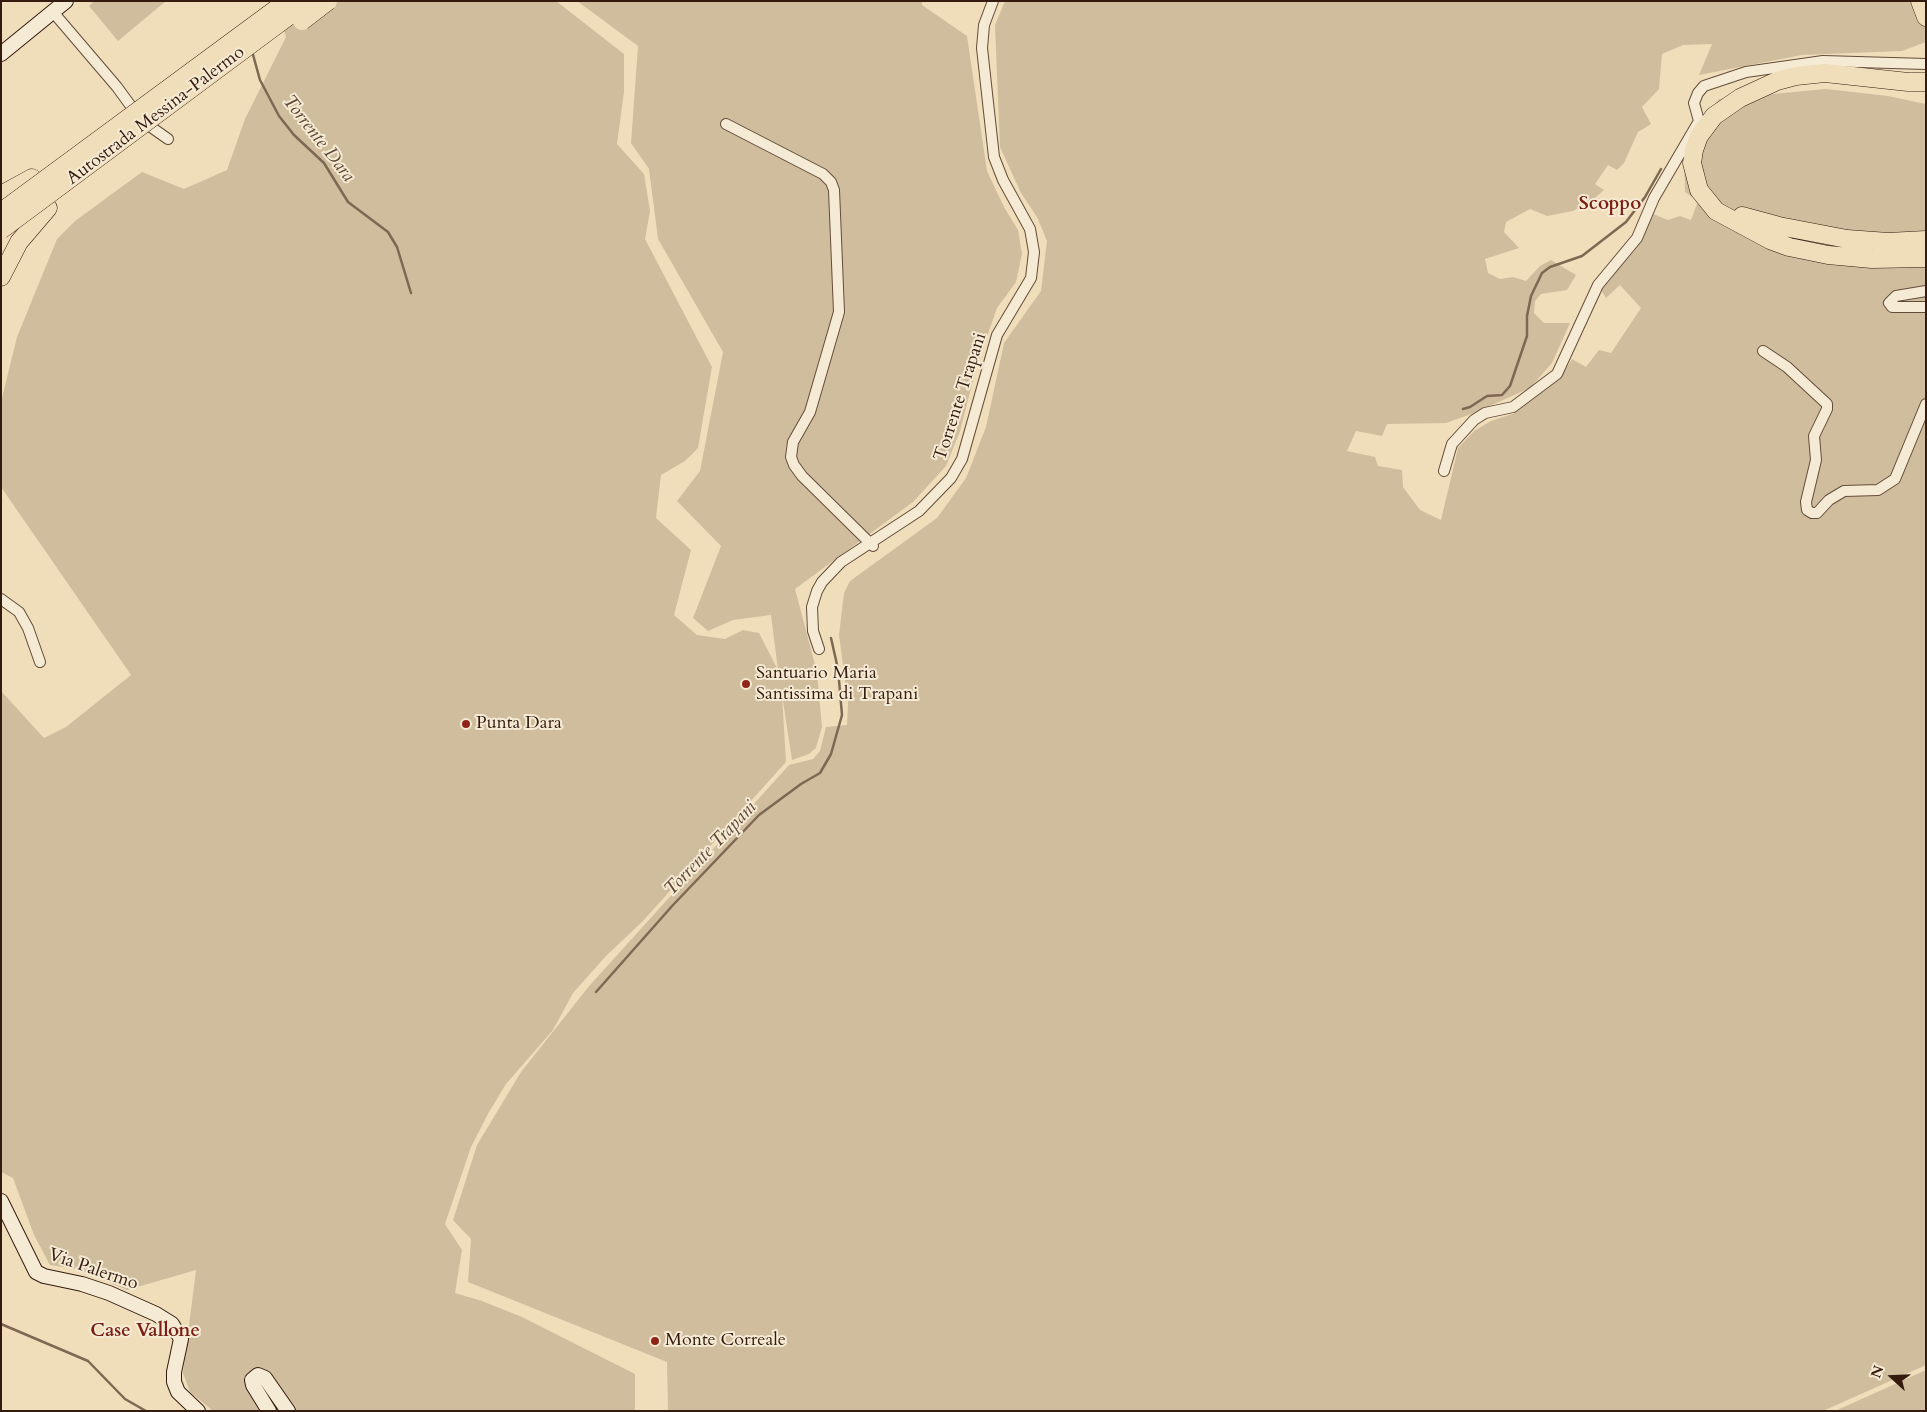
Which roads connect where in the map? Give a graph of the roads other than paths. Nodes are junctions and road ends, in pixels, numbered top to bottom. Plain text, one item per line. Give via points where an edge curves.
1 (66, 1) edge
2 (269, 1) edge
3 (287, 1) edge
4 (310, 1) edge
5 (328, 1) edge
6 (993, 1) edge
7 (997, 1) edge
8 (1920, 1) edge
9 (54, 12) junction
10 (1926, 17) edge
11 (1, 54) edge
12 (1926, 64) edge
13 (1926, 82) edge
14 (1926, 90) edge
15 (726, 124) dead end
16 (168, 139) dead end
17 (1, 194) edge
18 (1, 212) edge
19 (1, 230) edge
20 (1806, 230) junction
21 (1926, 230) edge
22 (1754, 231) junction
23 (1926, 240) edge
24 (1926, 250) edge
25 (1926, 258) edge
26 (1, 277) edge
27 (1926, 291) edge
28 (1926, 306) edge
29 (1764, 351) dead end
30 (1926, 404) edge
31 (1444, 471) dead end
32 (872, 544) junction
33 (1, 599) edge
34 (819, 649) dead end
35 (40, 662) dead end
36 (1, 1201) edge
37 (198, 1411) edge
38 (269, 1411) edge
39 (288, 1411) edge

1 - 9 main road
2 - 17 highway via 32,178
3 - 18 highway, Autostrada Messina-Palermo, bridge
4 - 19 highway, Autostrada Messina-Palermo, bridge
5 - 26 highway, bridge via 48,208 19,242
6 - 32 street, Torrente Trapani via 984,25 982,48 994,157 1030,229 1034,252 1031,278 996,335 972,429 956,470 919,511
7 - 32 street via 986,48 998,155 1033,227 1038,252 1035,280 999,336 975,429 959,472 921,514
8 - 10 highway
9 - 11 main road
9 - 16 street via 141,120
12 - 31 street via 1823,61 1746,72 1704,86 1694,103 1699,121 1654,198 1637,238 1598,285 1557,374 1513,407 1485,413 1474,420 1452,444
13 - 22 highway via 1832,73 1806,74 1759,88 1720,112 1702,130 1696,143 1692,163 1696,184 1716,211
14 - 20 highway via 1843,81 1799,83 1746,104 1712,129 1703,145 1700,162 1704,181 1716,200 1749,219
15 - 32 street via 823,174 834,190 839,312 810,412 793,442 791,457 802,476
20 - 21 highway
20 - 23 highway via 1868,241
22 - 24 highway via 1828,246
22 - 25 highway via 1789,247 1828,255 1872,259
27 - 28 street via 1896,296 1889,303 1892,307
29 - 30 street via 1787,367 1827,404 1814,436 1816,460 1806,502 1807,510 1812,513 1817,513 1844,491 1874,491 1895,480
32 - 34 street via 825,584 817,608
33 - 35 street via 19,612
36 - 37 main road, Via Palermo via 36,1272 109,1293 156,1314 176,1328 182,1344 174,1382 178,1392
38 - 39 main road via 253,1385 252,1380 258,1375 265,1378

